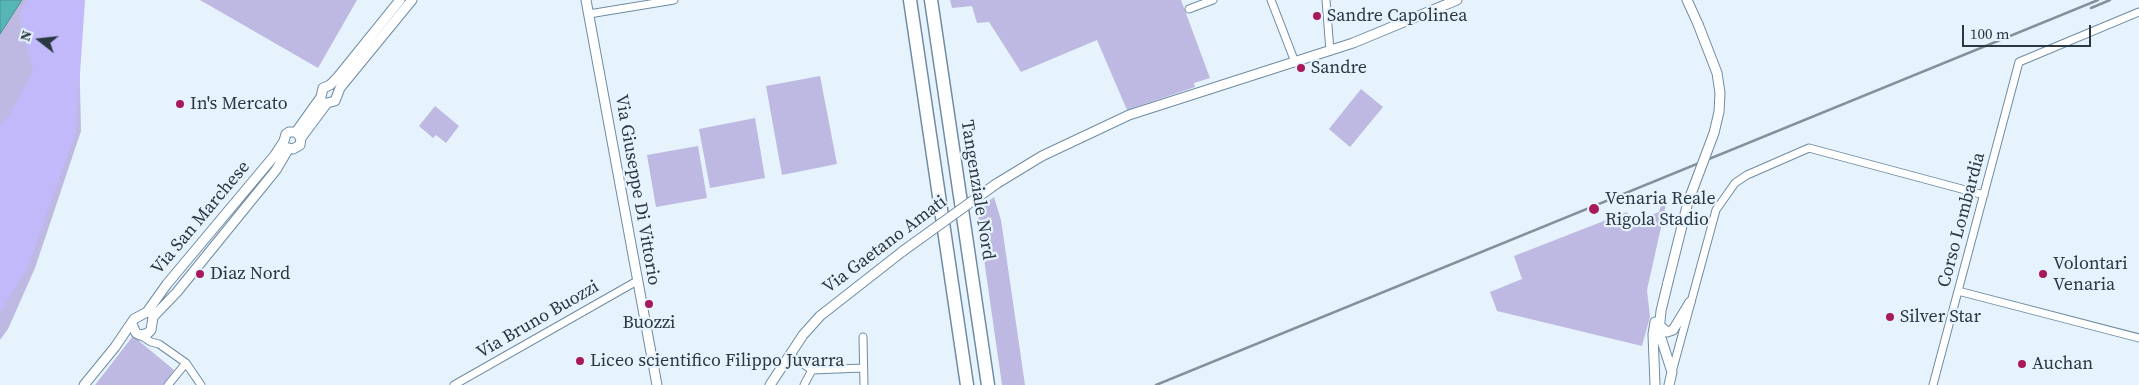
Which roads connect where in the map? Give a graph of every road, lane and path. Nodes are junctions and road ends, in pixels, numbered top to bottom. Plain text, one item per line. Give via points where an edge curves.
1 (400, 0) edge
2 (412, 0) edge
3 (586, 0) edge
4 (674, 0) edge
5 (910, 0) edge
6 (931, 0) edge
7 (1213, 0) edge
8 (1271, 0) edge
9 (1326, 0) edge
10 (1457, 0) edge
11 (1687, 0) edge
12 (1189, 9) dead end
13 (2139, 12) edge
14 (588, 14) junction
15 (1330, 51) junction
16 (1295, 62) junction
17 (330, 85) junction
18 (338, 93) junction
19 (324, 100) junction
20 (299, 135) junction
21 (287, 145) junction
22 (1984, 195) junction
23 (637, 281) junction
24 (1958, 292) junction
25 (1690, 302) junction
26 (1660, 311) junction
27 (143, 315) junction
28 (1659, 325) junction
29 (151, 326) junction
30 (136, 330) junction
31 (863, 337) dead end
32 (2139, 338) edge
33 (159, 344) junction
34 (790, 355) junction
35 (186, 363) junction
36 (863, 368) junction
37 (812, 370) junction
38 (1672, 372) junction
39 (86, 384) edge
40 (168, 385) edge
41 (201, 385) edge
42 (454, 385) edge
43 (657, 385) edge
44 (770, 385) edge
45 (804, 385) edge
46 (864, 385) edge
47 (967, 385) edge
48 (988, 385) edge
49 (1655, 385) edge
50 (1669, 385) edge
51 (1933, 385) edge

1 - 17 street
2 - 18 street
3 - 14 street, Via Giuseppe Di Vittorio
4 - 14 street
5 - 47 highway
6 - 48 highway, Tangenziale Nord
7 - 12 street
8 - 16 street
9 - 15 street
10 - 15 street, Via Gaetano Amati
11 - 26 street, bridge via 1717,72 1720,94 1714,133 1688,202
13 - 22 street, Corso Lombardia via 2019,62
14 - 23 street, Via Giuseppe Di Vittorio
15 - 16 street, Via Gaetano Amati
16 - 34 street, Via Gaetano Amati, bridge via 1124,117 1042,156 996,184 903,250 820,316
17 - 18 street
17 - 19 street via 323,88
18 - 19 street via 335,101
19 - 20 street
20 - 21 street via 286,134
20 - 21 street via 300,145 293,149
21 - 27 street, Via San Marchese via 275,155
21 - 29 street, Via San Marchese via 283,161
22 - 24 street, Corso Lombardia
22 - 25 street via 1809,148 1735,182 1716,210
23 - 42 street, Via Bruno Buozzi
23 - 43 street, Via Giuseppe Di Vittorio
24 - 32 street
24 - 51 street, Corso Lombardia
25 - 28 street via 1673,330 1667,332
25 - 38 street
26 - 28 street
26 - 49 street via 1653,334
27 - 29 street
27 - 30 street, Via San Marchese via 134,319
28 - 38 street via 1660,338
29 - 30 street via 148,333
29 - 33 street
30 - 33 street
30 - 39 street via 115,347
31 - 36 street
33 - 35 street
34 - 37 street
34 - 44 street, Via Gaetano Amati
35 - 40 street
35 - 41 street
36 - 37 street
36 - 46 street
37 - 45 street
38 - 50 street

